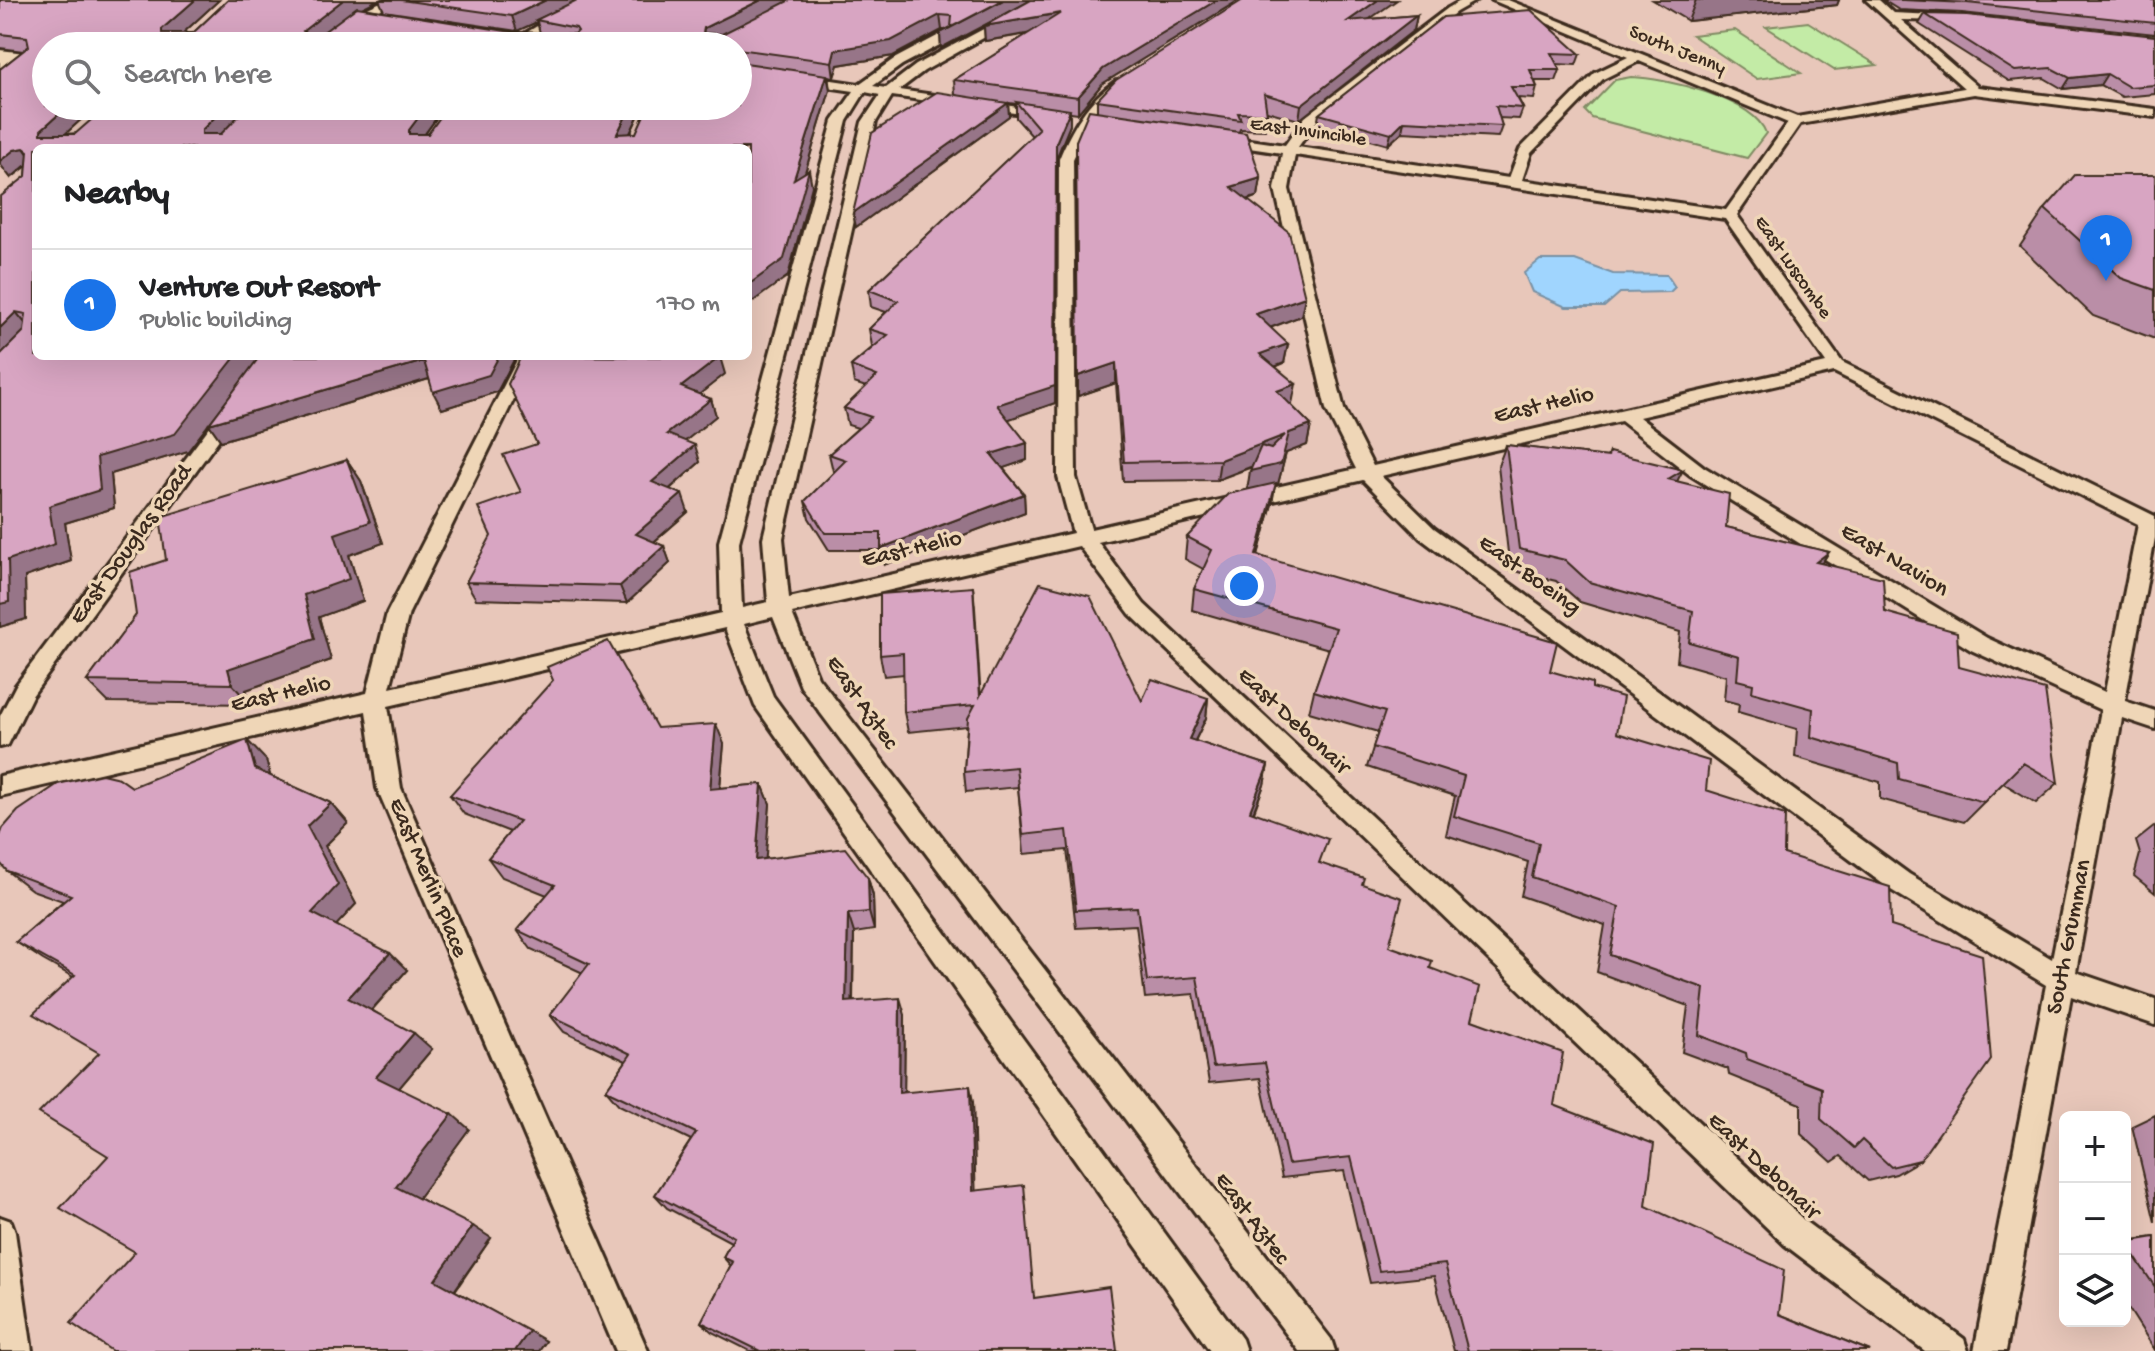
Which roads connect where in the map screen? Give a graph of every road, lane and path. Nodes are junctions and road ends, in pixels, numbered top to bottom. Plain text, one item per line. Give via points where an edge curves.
1 (394, 0) edge
2 (599, 0) edge
3 (1016, 0) edge
4 (1046, 0) edge
5 (1471, 0) edge
6 (1498, 0) edge
7 (1872, 0) edge
8 (361, 15) junction
9 (1890, 16) junction
10 (390, 19) edge
11 (1962, 19) edge
12 (338, 32) edge
13 (528, 32) edge
14 (0, 57) edge
15 (1638, 57) junction
16 (752, 72) edge
17 (1135, 74) edge
18 (0, 77) edge
19 (862, 88) junction
20 (1974, 90) junction
21 (888, 92) junction
22 (2155, 113) edge
23 (1089, 121) junction
24 (1796, 121) junction
25 (1200, 137) edge
26 (1289, 150) junction
27 (1514, 183) junction
28 (1730, 215) junction
29 (525, 360) edge
30 (1836, 366) junction
31 (244, 393) edge
32 (1624, 414) junction
33 (1367, 473) junction
34 (2152, 523) edge
35 (1084, 538) junction
36 (779, 607) junction
37 (732, 619) junction
38 (376, 700) junction
39 (2114, 706) junction
40 (2155, 720) edge
41 (0, 738) edge
42 (0, 786) edge
43 (2062, 980) junction
44 (2155, 1012) edge
45 (0, 1232) edge
46 (16, 1351) edge
47 (632, 1351) edge
48 (1230, 1351) edge
49 (1319, 1351) edge
50 (1952, 1351) edge
51 (1990, 1351) edge

1 - 8 lane
2 - 13 lane
3 - 19 lane via 898,62
4 - 21 lane, East Aztec via 920,68
5 - 26 lane, East Boeing via 1310,120
6 - 15 lane, South Jenny
7 - 9 lane
8 - 10 lane
8 - 12 lane
9 - 11 lane
9 - 20 lane
14 - 18 street via 25,59
15 - 24 lane, South Jenny
15 - 27 lane via 1599,76 1525,152
16 - 19 lane
17 - 23 lane, East Debonair via 1109,90
19 - 21 lane
19 - 37 lane via 840,121 729,542
20 - 22 lane
20 - 24 lane
21 - 23 lane
21 - 36 lane, East Aztec via 869,122 773,538
23 - 35 lane, East Debonair via 1066,159 1066,461
24 - 28 lane, East Luscombe
25 - 26 lane, East Invincible
26 - 27 lane, East Invincible
26 - 33 lane, East Boeing via 1282,189 1335,409
27 - 28 lane, East Invincible
28 - 30 lane, East Luscombe
29 - 38 lane, East Merlin Place via 398,613
30 - 32 lane, East Helio
30 - 34 lane, East Luscombe
31 - 41 lane, East Douglas Road via 24,691
32 - 33 lane, East Helio
32 - 39 lane, East Navion via 1697,471 1979,644
33 - 35 lane, East Helio
33 - 43 lane, East Boeing via 1427,533 1900,882
34 - 39 lane, South Grumman
35 - 36 lane, East Helio
35 - 50 lane, East Debonair via 1137,609 1796,1234
36 - 37 lane, East Helio
36 - 49 lane, East Aztec via 809,681
37 - 38 lane, East Helio
37 - 48 lane via 763,700
38 - 42 lane, East Helio
38 - 47 lane, East Merlin Place via 389,788
39 - 40 lane, East Navion
39 - 43 lane, South Grumman
43 - 44 lane, East Boeing
43 - 51 lane, South Grumman
45 - 46 lane

